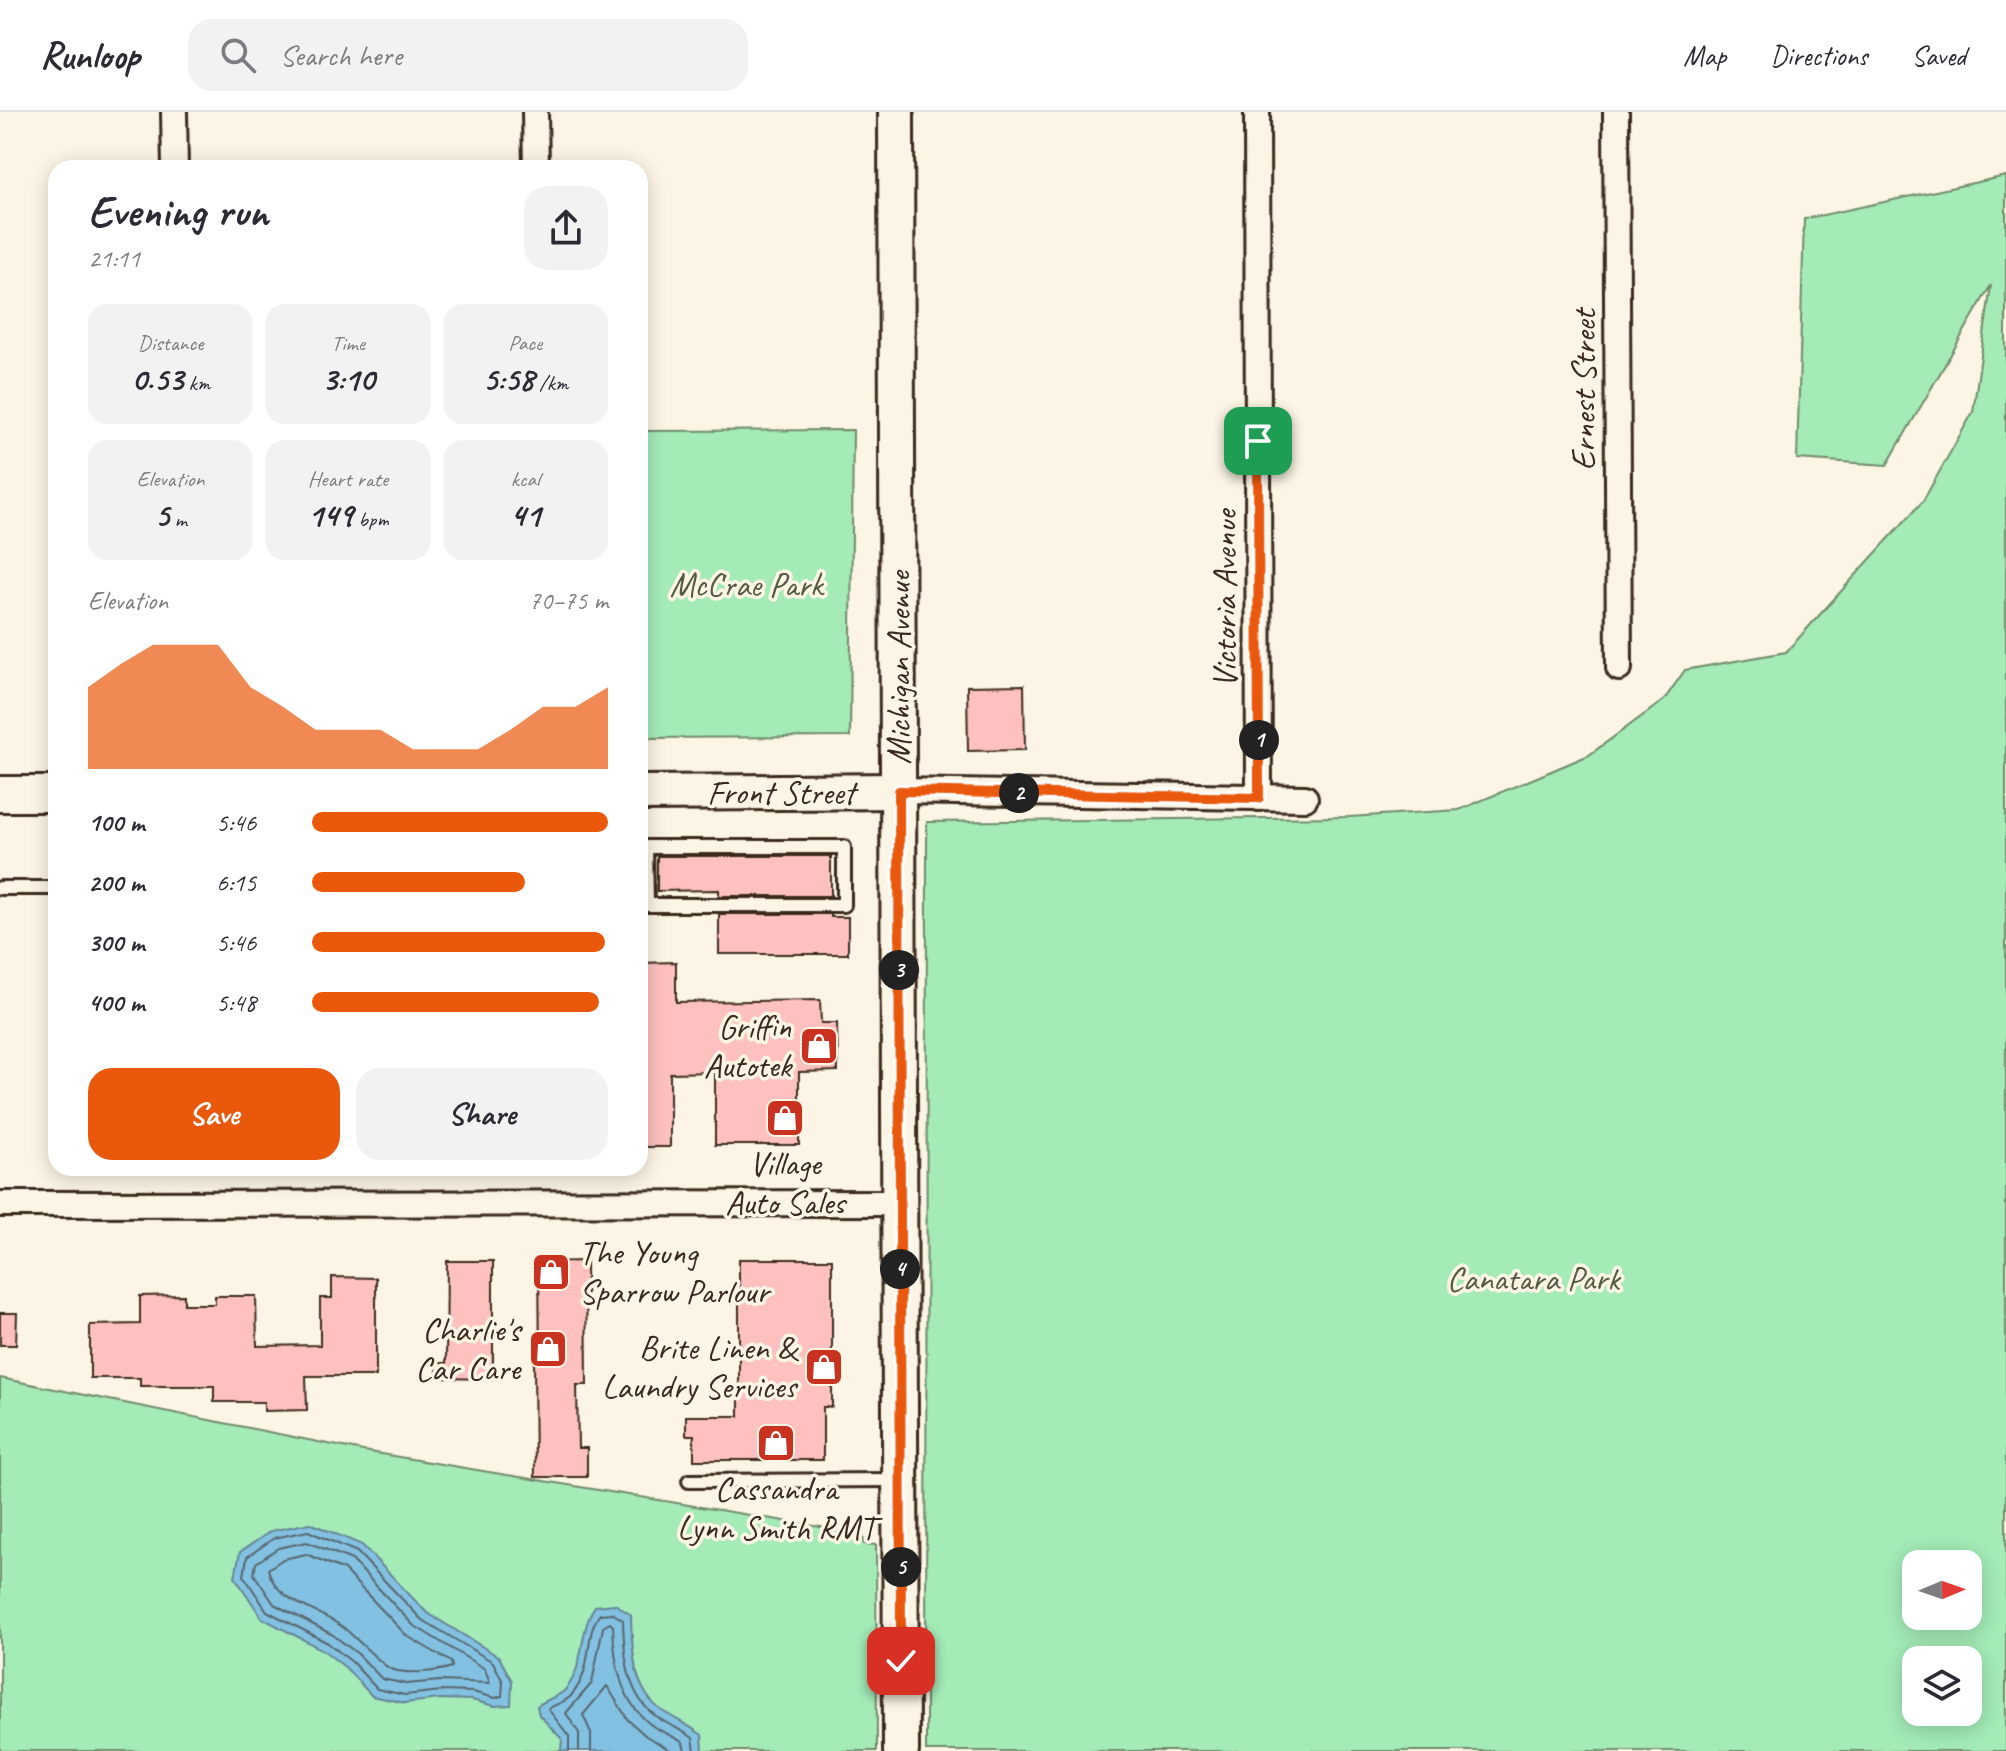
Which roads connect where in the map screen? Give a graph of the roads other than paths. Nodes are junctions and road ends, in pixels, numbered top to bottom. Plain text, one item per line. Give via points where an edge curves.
1 (174, 112) edge
2 (535, 112) edge
3 (896, 112) edge
4 (1257, 112) edge
5 (1616, 112) edge
6 (175, 160) edge
7 (536, 160) edge
8 (1619, 668) dead end
9 (899, 791) junction
10 (648, 793) edge
11 (0, 794) edge
12 (48, 794) edge
13 (1259, 798) junction
14 (1305, 798) dead end
15 (648, 847) edge
16 (0, 888) edge
17 (48, 888) edge
18 (648, 905) edge
19 (900, 1203) junction
20 (0, 1204) edge
21 (900, 1480) junction
22 (689, 1481) dead end
23 (901, 1751) edge

1 - 6 street
2 - 7 street
3 - 9 main road, Michigan Avenue
4 - 13 street, Victoria Avenue
5 - 8 street, Ernest Street
9 - 10 main road, Front Street
9 - 13 street, Front Street
9 - 19 main road, Michigan Avenue
11 - 12 main road
13 - 14 street, Front Street
15 - 18 lane via 844,847 844,905
16 - 17 lane
19 - 20 street
19 - 21 main road, Michigan Avenue
21 - 22 lane
21 - 23 main road, Michigan Avenue

